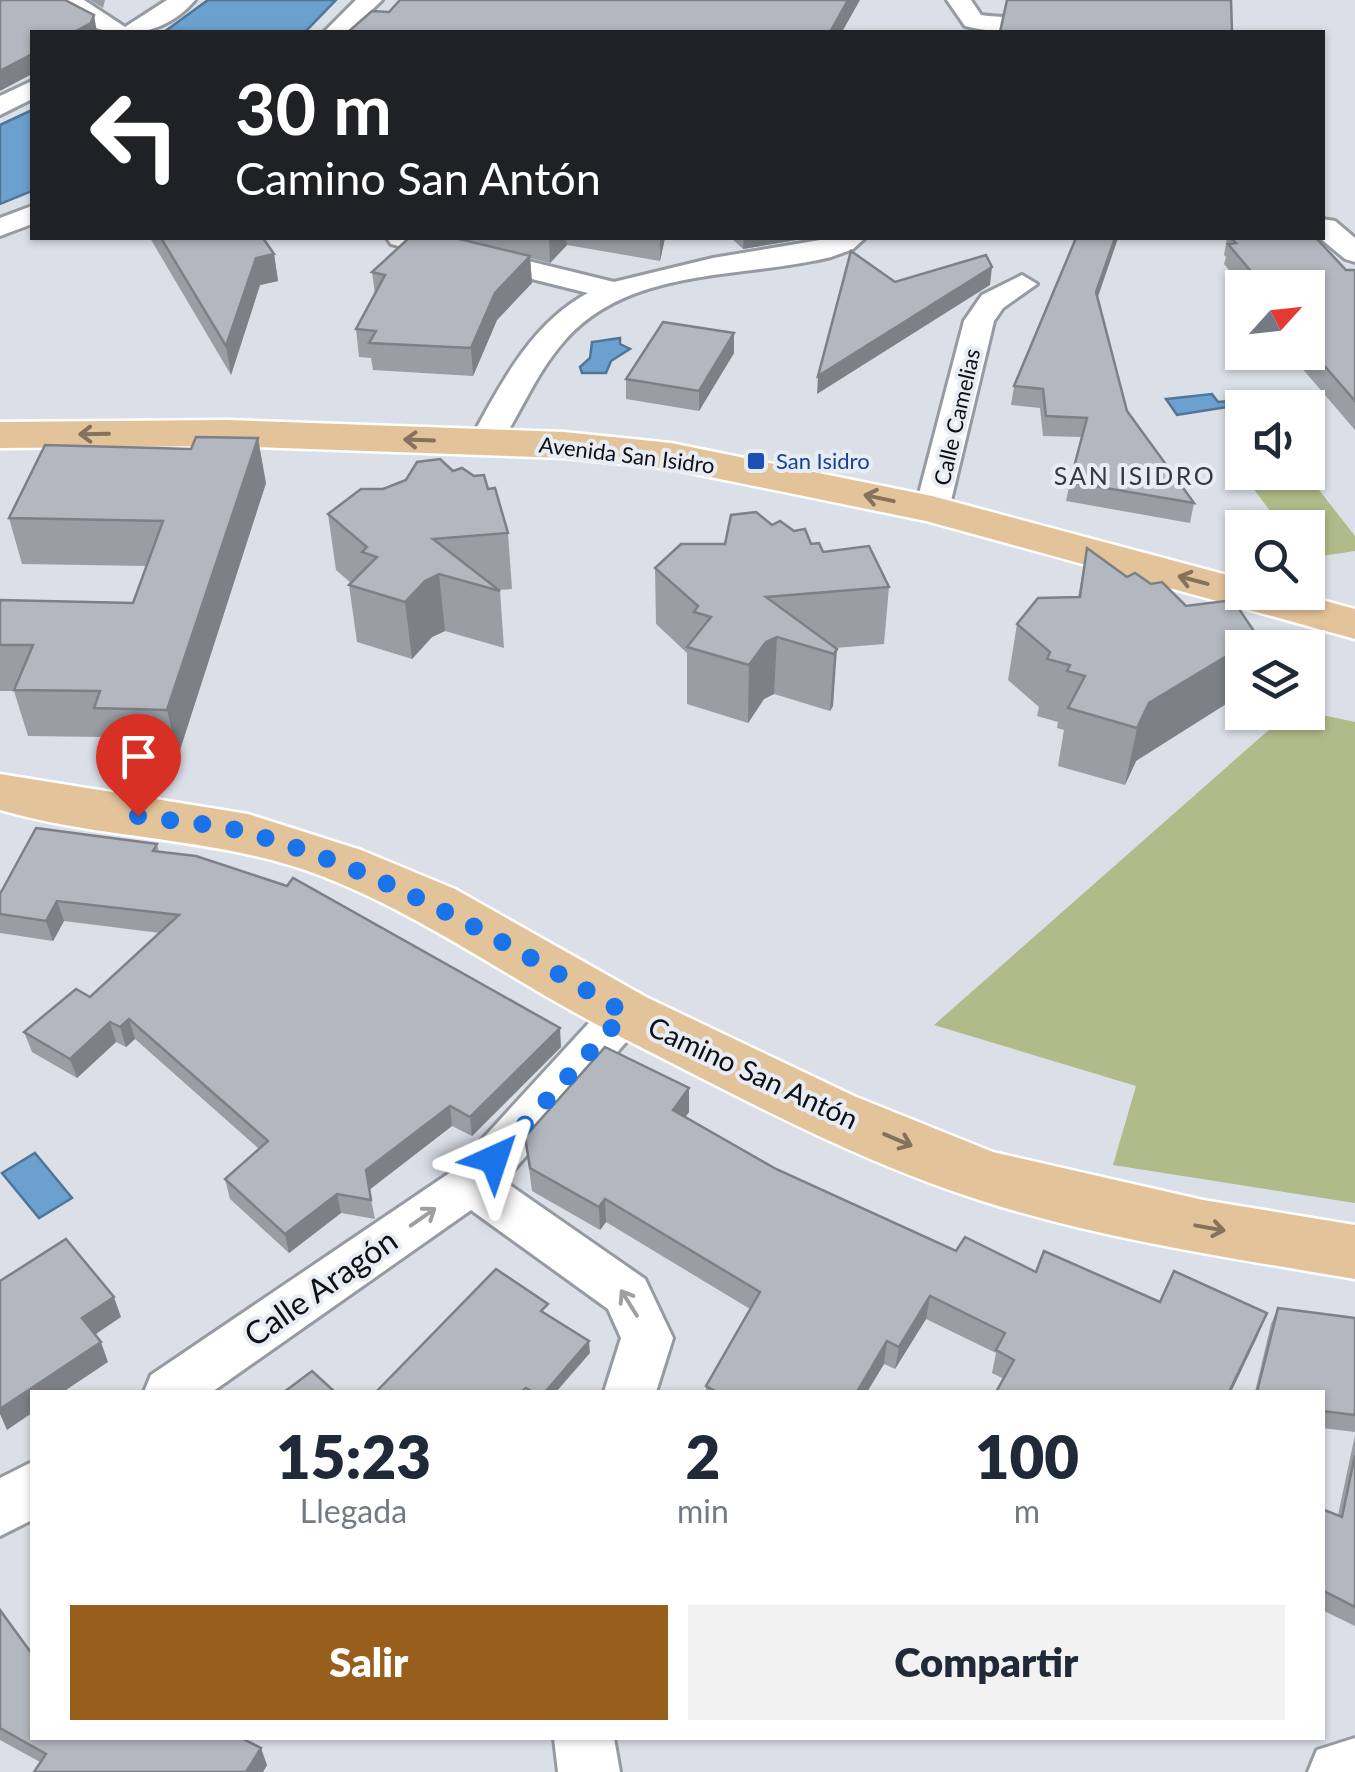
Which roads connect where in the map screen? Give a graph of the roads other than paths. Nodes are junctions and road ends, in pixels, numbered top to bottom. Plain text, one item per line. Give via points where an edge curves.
1 (68, 0) edge
2 (183, 0) edge
3 (370, 0) edge
4 (960, 0) edge
5 (1076, 5) edge
6 (113, 30) edge
7 (136, 30) edge
8 (338, 30) edge
9 (30, 90) edge
10 (0, 107) edge
11 (30, 215) edge
12 (1325, 226) dead end
13 (0, 228) edge
14 (409, 240) edge
15 (844, 240) edge
16 (1355, 253) edge
17 (1022, 284) dead end
18 (618, 292) junction
19 (0, 435) edge
20 (485, 442) junction
21 (932, 510) junction
22 (1355, 624) edge
23 (0, 792) edge
24 (625, 1013) junction
25 (472, 1184) junction
26 (1355, 1252) edge
27 (173, 1390) edge
28 (631, 1390) edge
29 (30, 1489) edge
30 (0, 1510) edge
31 (584, 1740) edge
32 (1355, 1769) edge
33 (589, 1772) edge
34 (1339, 1772) edge

1 - 6 street
2 - 7 street
3 - 8 street
4 - 5 street via 973,21 994,26 1064,17
9 - 10 street
11 - 13 street
12 - 16 street
14 - 18 street
15 - 18 street via 683,271
17 - 21 street, Calle Camelias via 987,306
18 - 20 street via 567,320
20 -> 19 main road, Avenida San Isidro via 226,432
21 -> 20 main road, Avenida San Isidro via 671,456
22 -> 21 main road, Avenida San Isidro
23 - 24 main road, Camino San Antón via 248,832 342,864 435,903
24 - 25 street, Calle Aragón
24 -> 26 main road, Camino San Antón via 832,1113 984,1176 1203,1227
27 -> 25 street, Calle Aragón
28 -> 25 street via 648,1338 627,1294
29 - 30 street
31 - 33 street
32 - 34 street

